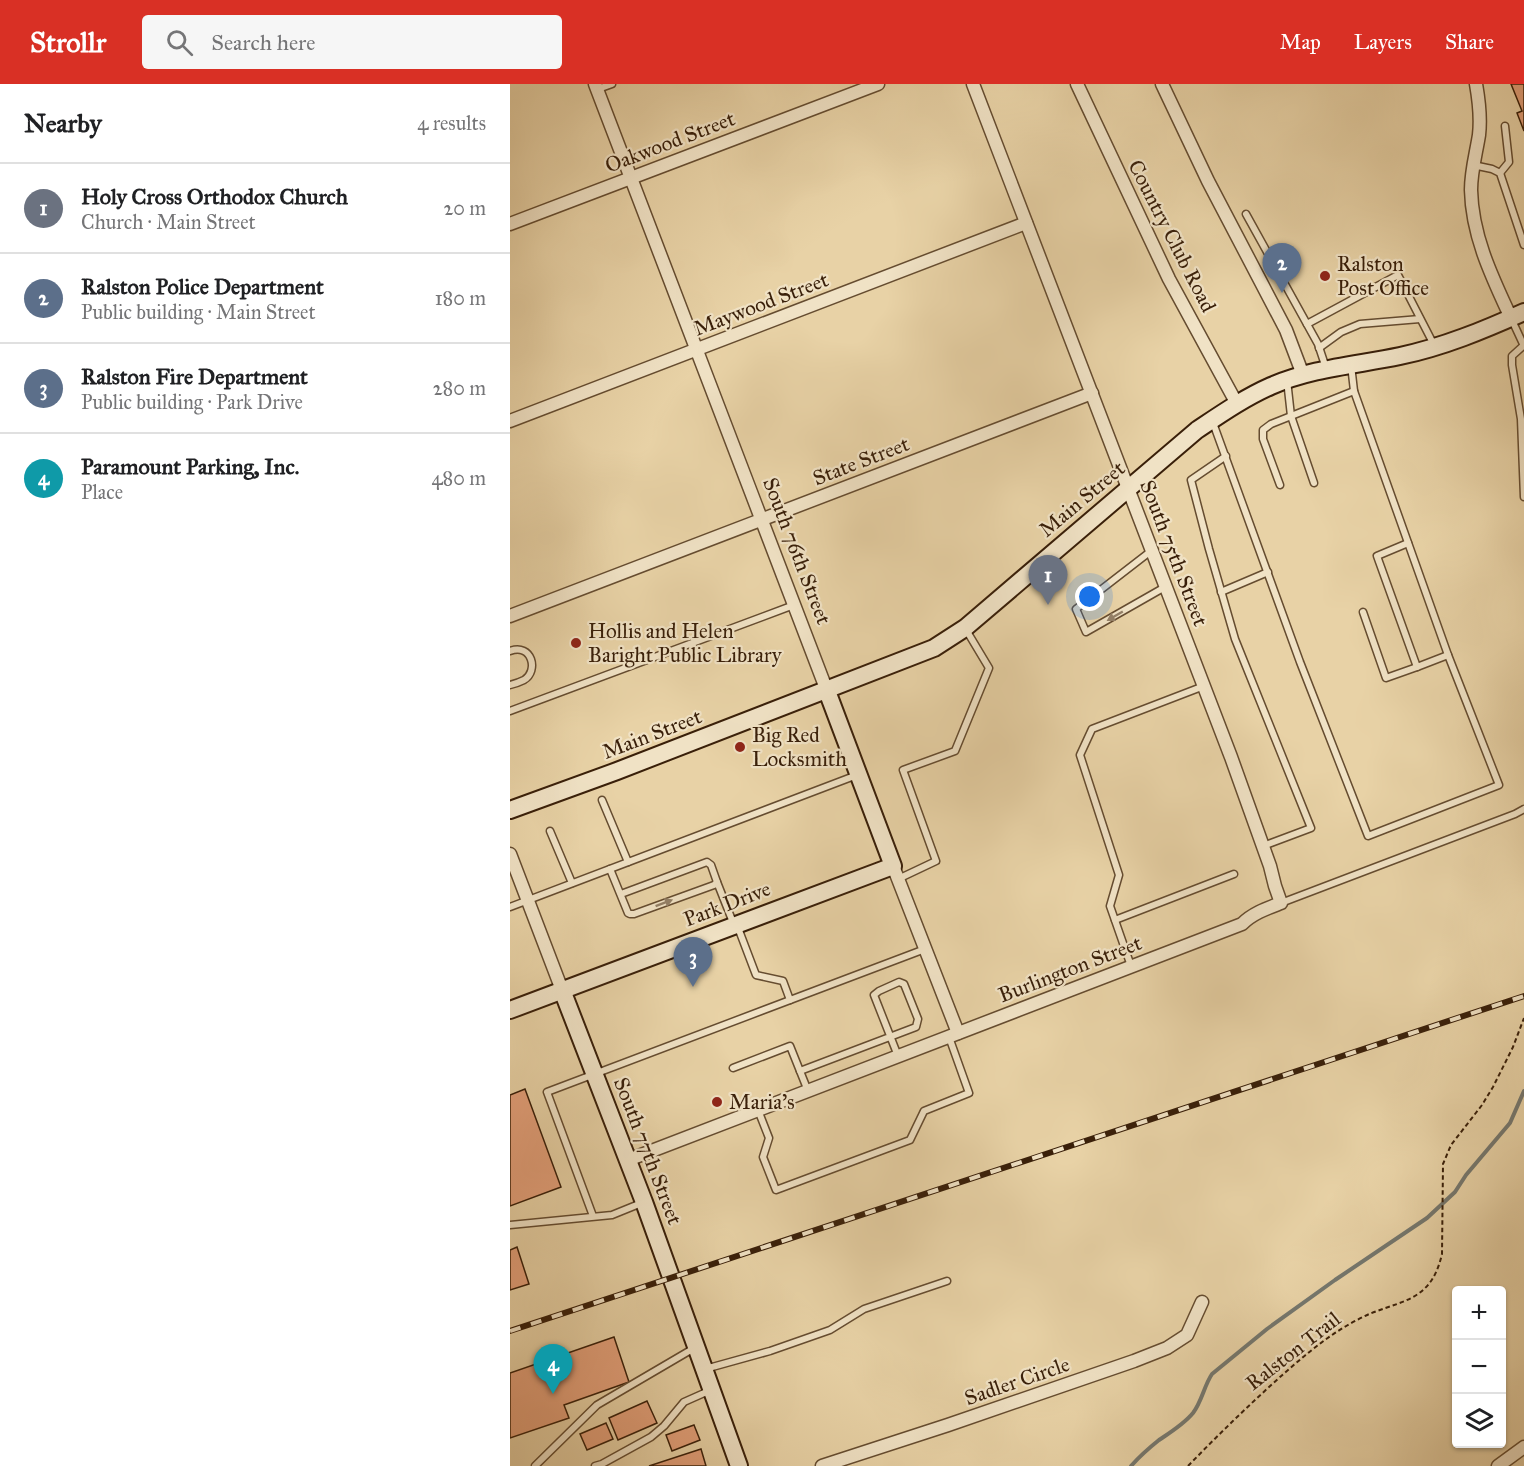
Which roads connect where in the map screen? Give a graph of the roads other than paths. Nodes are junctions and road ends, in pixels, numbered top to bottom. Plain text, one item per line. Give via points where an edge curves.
1 (612, 84) edge
2 (878, 84) edge
3 (974, 84) edge
4 (1077, 84) edge
5 (1162, 84) edge
6 (1476, 84) edge
7 (596, 87) edge
8 (1505, 126) dead end
9 (1473, 165) junction
10 (1500, 173) junction
11 (631, 178) junction
12 (1246, 214) dead end
13 (1026, 223) junction
14 (510, 224) edge
15 (1524, 245) edge
16 (1517, 315) edge
17 (1420, 319) junction
18 (1307, 324) junction
19 (1524, 346) edge
20 (1435, 347) junction
21 (1319, 348) junction
22 (696, 349) junction
23 (1351, 364) junction
24 (1326, 369) junction
25 (1295, 377) junction
26 (1354, 391) junction
27 (1092, 393) junction
28 (1237, 404) junction
29 (1291, 416) junction
30 (1212, 420) junction
31 (510, 421) edge
32 (1226, 456) junction
33 (1314, 483) dead end
34 (1280, 484) dead end
35 (1128, 489) junction
36 (1524, 497) edge
37 (761, 520) junction
38 (1408, 543) junction
39 (1152, 550) junction
40 (1268, 572) junction
41 (1166, 587) junction
42 (1221, 592) junction
43 (794, 605) junction
44 (1363, 612) dead end
45 (510, 616) edge
46 (965, 628) junction
47 (510, 651) edge
48 (1448, 655) junction
49 (1417, 667) junction
50 (510, 685) edge
51 (1204, 686) junction
52 (827, 691) junction
53 (510, 711) edge
54 (859, 775) junction
55 (602, 800) dead end
56 (1524, 809) edge
57 (510, 810) edge
58 (550, 831) dead end
59 (1263, 846) junction
60 (510, 854) edge
61 (628, 862) junction
62 (610, 869) junction
63 (896, 872) junction
64 (1233, 874) dead end
65 (717, 882) junction
66 (572, 884) junction
67 (621, 894) junction
68 (528, 900) junction
69 (1281, 903) junction
70 (510, 907) edge
71 (1115, 920) junction
72 (736, 925) junction
73 (925, 949) junction
74 (1131, 966) junction
75 (562, 990) junction
76 (790, 1000) junction
77 (510, 1010) edge
78 (953, 1035) junction
79 (891, 1038) junction
80 (898, 1057) junction
81 (733, 1068) dead end
82 (800, 1071) junction
83 (595, 1073) junction
84 (808, 1091) junction
85 (759, 1110) junction
86 (628, 1160) junction
87 (644, 1202) junction
88 (593, 1216) junction
89 (510, 1225) edge
90 (947, 1281) dead end
91 (1202, 1302) dead end
92 (696, 1347) junction
93 (705, 1370) junction
94 (712, 1390) junction
95 (1524, 1447) edge
96 (535, 1466) edge
97 (595, 1466) edge
98 (739, 1466) edge
99 (822, 1466) edge
100 (1498, 1466) edge

1 - 7 lane
2 - 11 street, Oakwood Street
3 - 13 street, South 75th Street
4 - 28 street, Country Club Road via 1169,279
5 - 25 street via 1286,330
6 - 9 street via 1480,119
7 - 11 street, South 76th Street
8 - 10 lane via 1509,162
9 - 10 lane
9 - 16 street via 1472,205 1478,238 1484,258
10 - 15 lane
11 - 14 street, Oakwood Street
11 - 22 street, South 76th Street
12 - 18 lane
13 - 22 street, Maywood Street
13 - 27 street, South 75th Street
16 - 19 lane
16 - 20 main road, Main Street
17 - 18 lane via 1398,275
17 - 20 lane
17 - 21 lane via 1360,324
18 - 21 lane
19 - 36 lane via 1512,356 1521,419
20 - 23 main road, Main Street
21 - 24 lane
22 - 31 street, Maywood Street
22 - 37 street, South 76th Street
23 - 24 main road, Main Street
23 - 26 lane
24 - 25 main road, Main Street
25 - 28 main road, Main Street
25 - 29 lane
26 - 29 lane
26 - 38 lane
27 - 35 street, South 75th Street
27 - 37 street, State Street
28 - 30 main road, Main Street
29 - 33 lane
29 - 34 lane via 1263,430 1263,440
30 - 32 lane
30 - 35 main road, Main Street
32 - 40 lane
32 - 42 lane via 1191,480
35 - 39 street, South 75th Street
35 - 46 main road, Main Street
37 - 43 street, South 76th Street
37 - 45 street, State Street
38 - 48 lane
38 - 49 lane via 1377,556
39 - 41 street, South 75th Street
41 -> 39 lane via 1086,632 1076,609
40 - 42 lane
40 - 48 lane via 1368,837 1499,785
41 - 51 street, South 75th Street
42 - 59 lane via 1235,639 1311,828
43 - 52 street, South 76th Street
43 - 53 lane
44 - 49 lane via 1386,678
46 - 52 main road, Main Street via 934,648
46 - 63 lane via 988,668 955,751 903,770 936,861
47 - 50 lane via 522,649 532,663 524,680
48 - 49 lane
51 - 59 street, South 75th Street
51 - 71 lane via 1092,729 1080,755 1119,875 1110,906
52 - 54 main road, South 76th Street
52 - 57 main road, Main Street
54 - 61 lane
54 - 63 main road, South 76th Street
55 - 61 lane
56 - 69 lane, Burlington Street
58 - 66 lane
59 - 69 street, South 75th Street
60 - 68 street, South 77th Street
61 - 62 lane
62 - 66 lane
62 - 67 lane
63 - 72 main road, Park Drive
63 - 73 street, South 76th Street
64 - 71 lane
65 - 67 lane via 706,862
67 -> 65 lane via 628,913 634,914
65 - 72 lane
66 - 68 lane
68 - 70 lane
68 - 75 street, South 77th Street
69 - 74 street, Burlington Street via 1242,924
71 - 74 lane
72 - 75 main road, Park Drive
72 - 76 lane via 756,975 783,981
73 - 76 lane
73 - 78 street, South 76th Street
74 - 78 street, Burlington Street
75 - 77 main road, Park Drive
75 - 83 main road, South 77th Street
76 - 83 lane
78 - 80 street, Burlington Street
78 - 85 lane via 969,1093 924,1111 910,1140 776,1190 763,1157 769,1138
79 - 79 lane via 874,995 899,982 904,984 918,1019 916,1028
79 - 80 lane
79 - 82 lane
80 - 84 street, Burlington Street
81 - 82 lane via 790,1046
82 - 84 lane
83 - 86 main road, South 77th Street
83 - 88 lane via 547,1092
84 - 85 street, Burlington Street
85 - 86 street, Burlington Street
86 - 87 main road, South 77th Street
87 - 88 lane via 612,1215
87 - 92 main road, South 77th Street
88 - 89 lane
90 - 93 lane via 864,1309 830,1330
91 - 99 street, Sadler Circle via 1187,1335 1167,1348
92 - 93 main road, South 77th Street
92 - 96 lane via 597,1405
93 - 94 main road, South 77th Street
94 - 97 lane via 684,1402 651,1437
94 - 98 main road, South 77th Street
95 - 100 street

